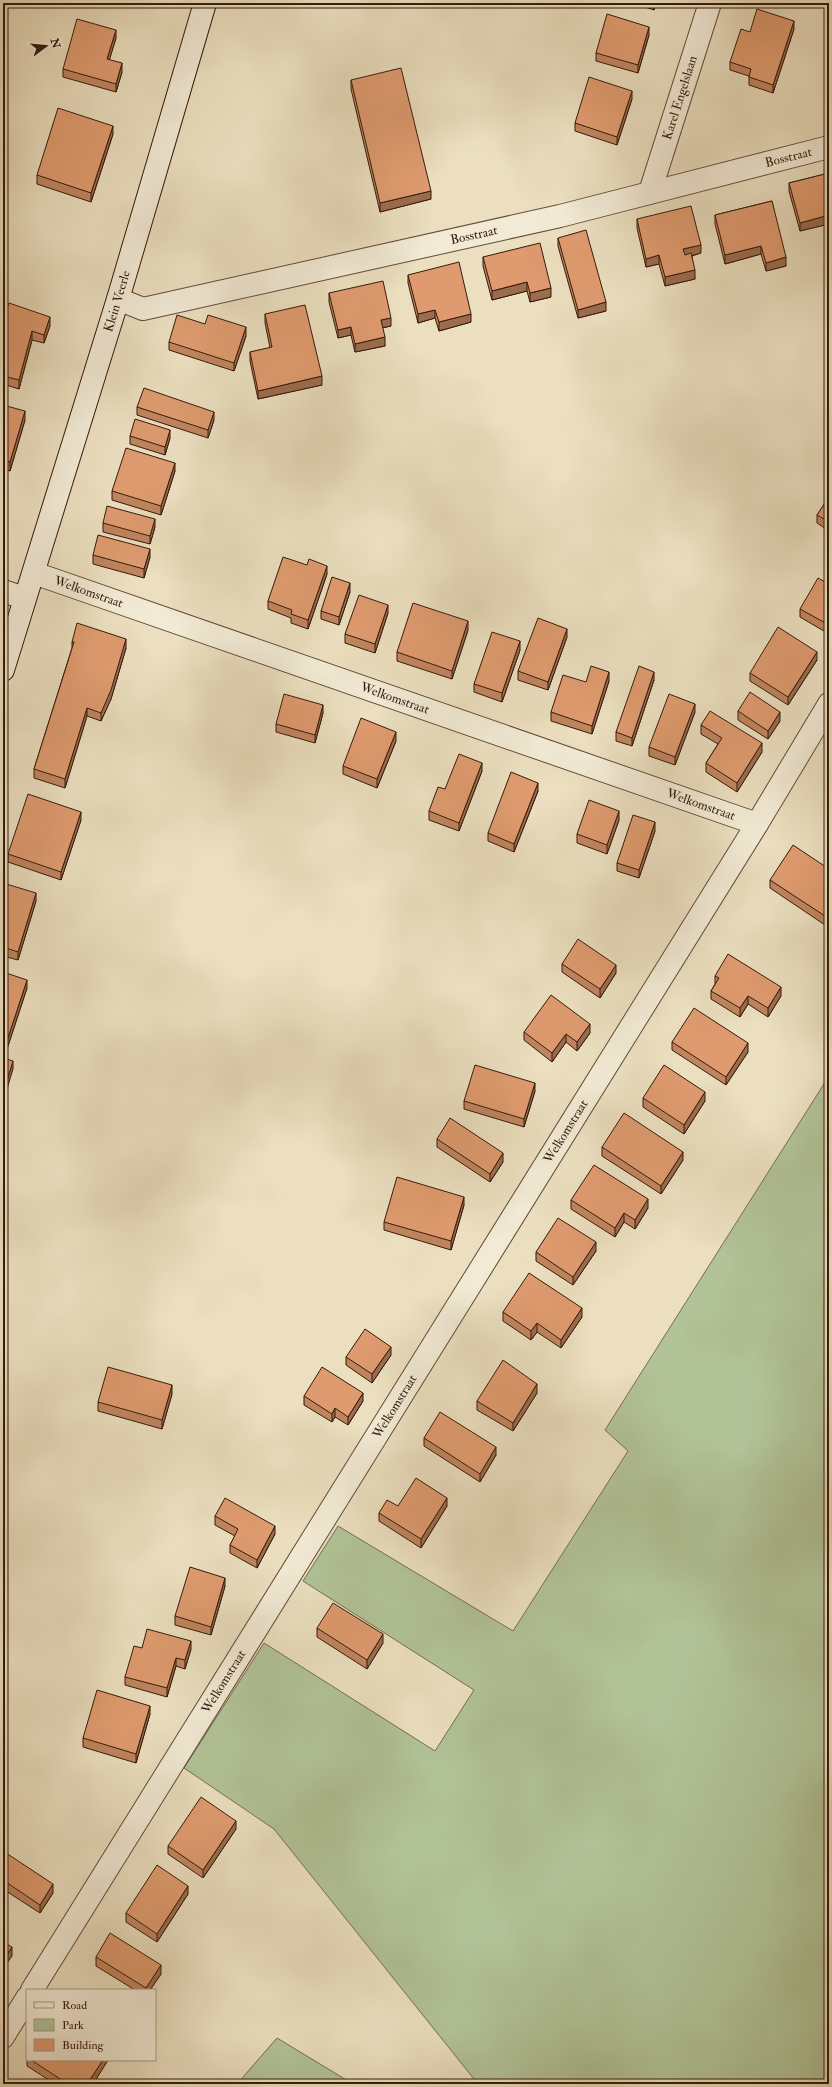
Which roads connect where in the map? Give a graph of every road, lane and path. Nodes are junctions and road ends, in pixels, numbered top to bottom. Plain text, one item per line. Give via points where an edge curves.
1 (205, 3) edge
2 (710, 3) edge
3 (829, 147) edge
4 (650, 192) junction
5 (118, 299) junction
6 (34, 573) junction
7 (3, 591) edge
8 (24, 598) junction
9 (3, 670) edge
10 (829, 704) edge
11 (757, 824) junction
12 (33, 1989) edge
13 (26, 2000) edge
14 (3, 2037) edge

1 - 5 street, Klein Veerle
2 - 4 street, Karel Engelslaan
3 - 4 street, Bosstraat
4 - 5 street, Bosstraat via 560,216 143,309
5 - 6 street, Klein Veerle
6 - 8 street, Klein Veerle
6 - 11 street, Welkomstraat
7 - 8 street
8 - 9 street, Klein Veerle
10 - 11 street, Welkomstraat
11 - 12 street, Welkomstraat
13 - 14 street

